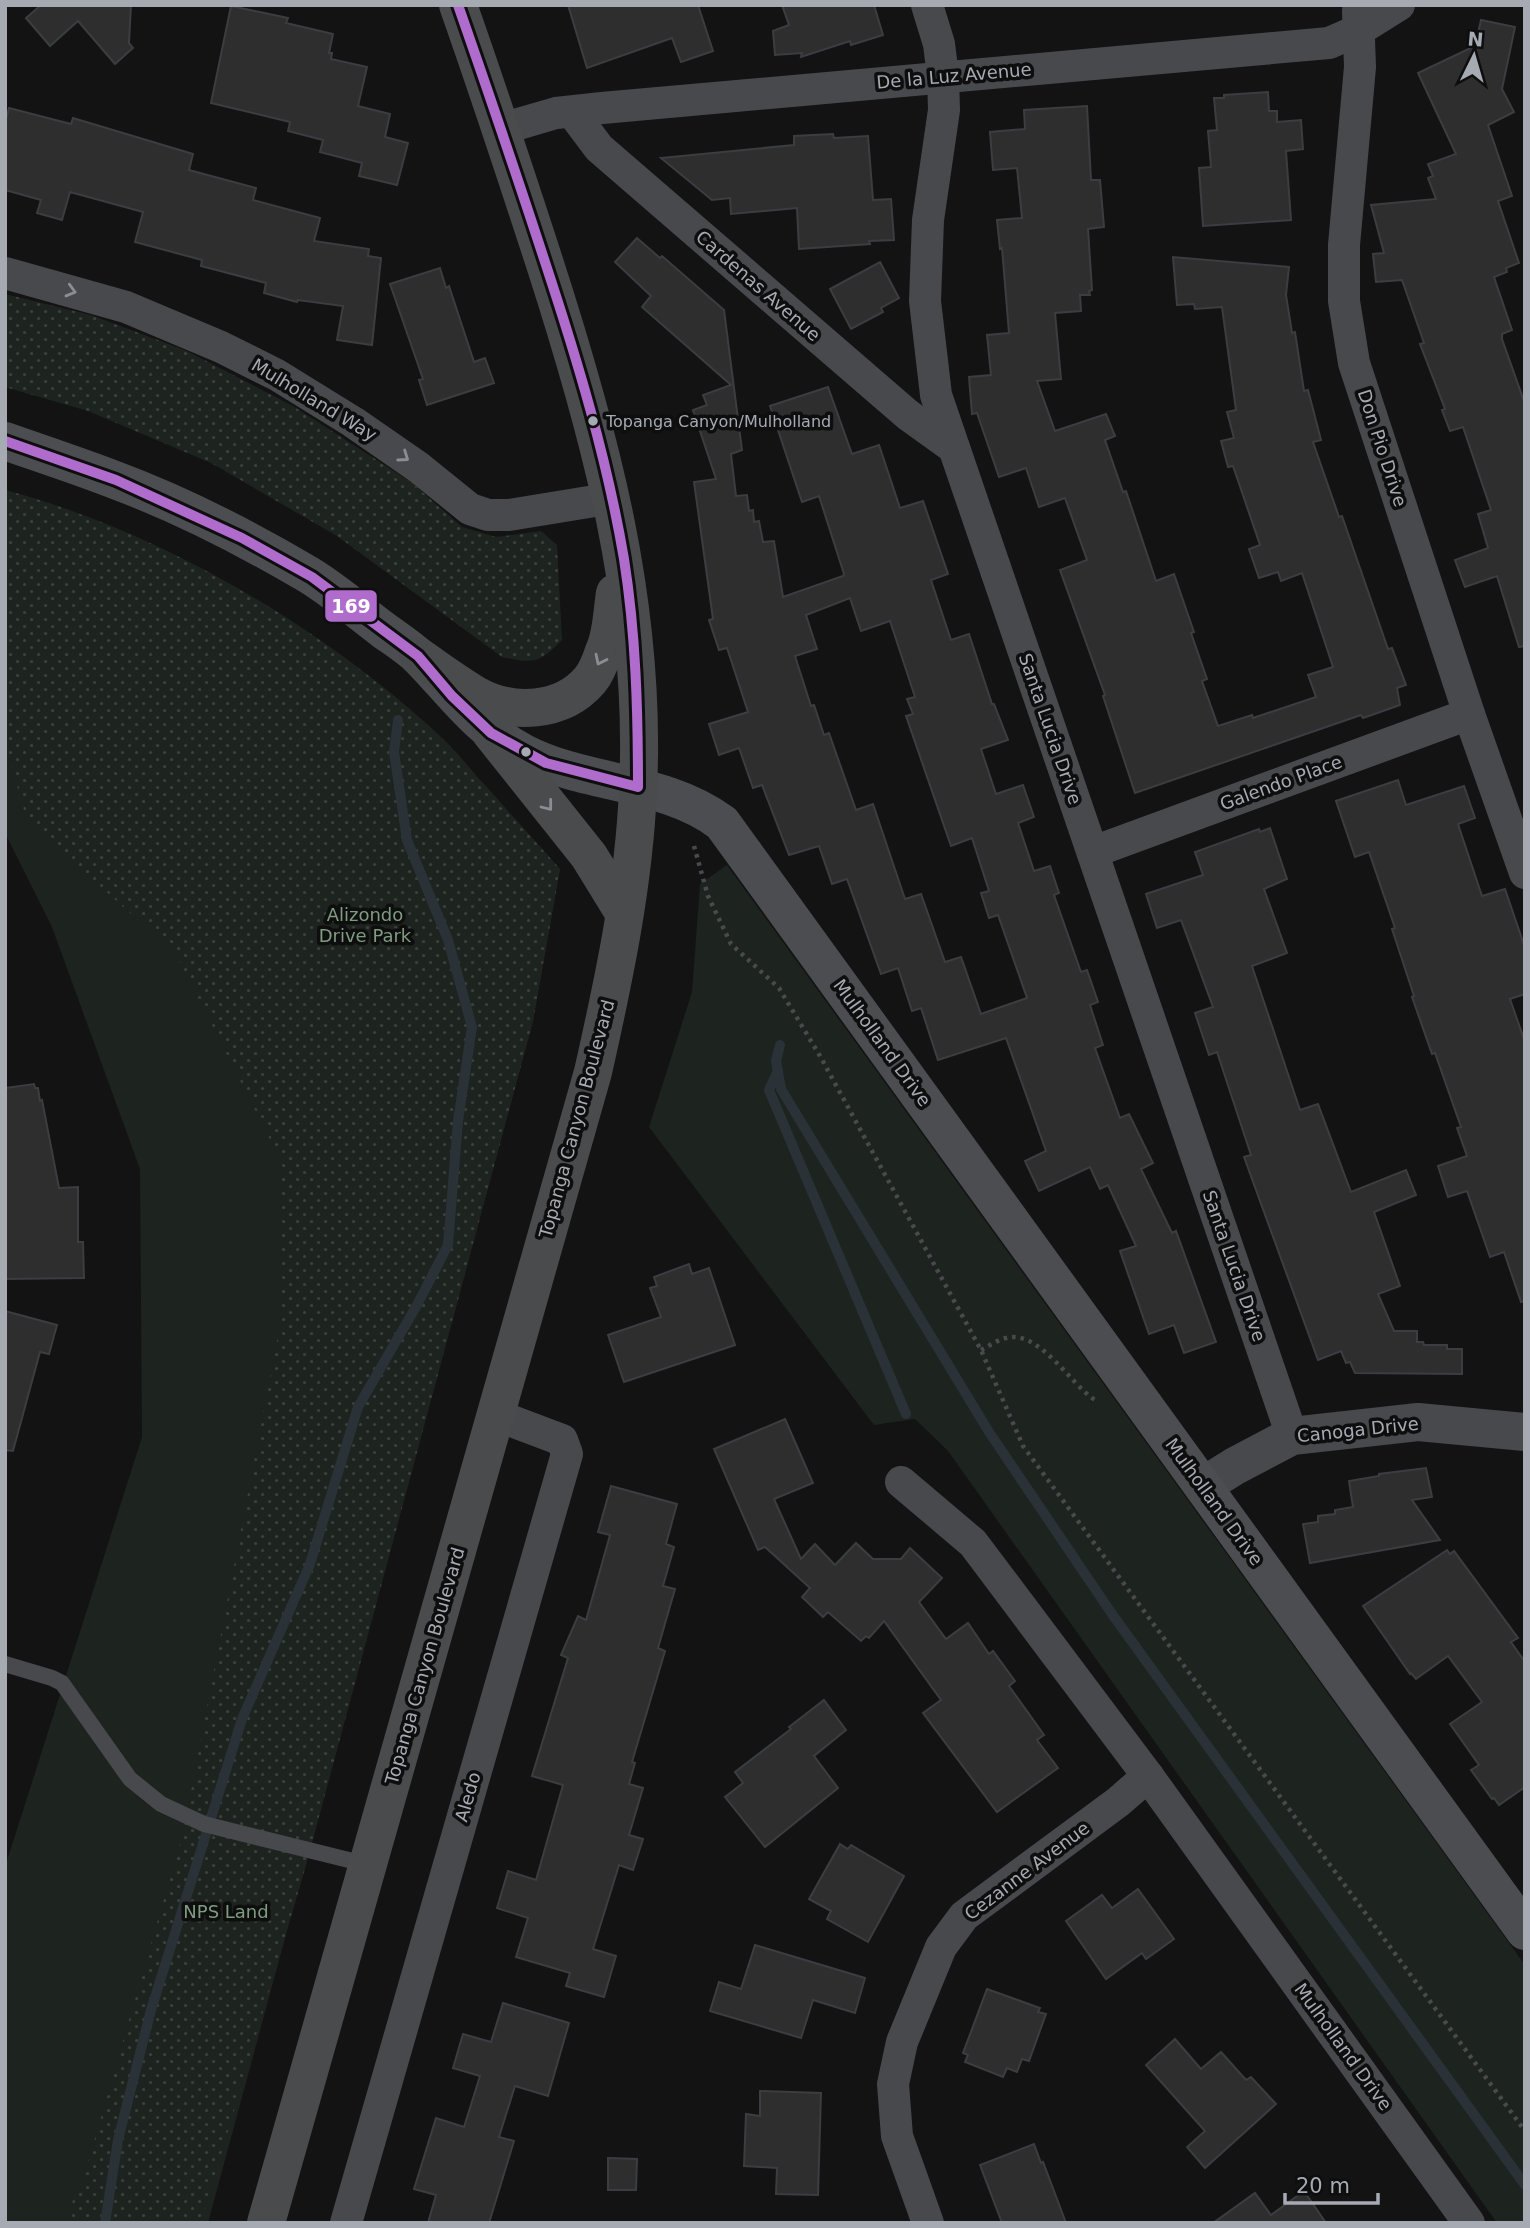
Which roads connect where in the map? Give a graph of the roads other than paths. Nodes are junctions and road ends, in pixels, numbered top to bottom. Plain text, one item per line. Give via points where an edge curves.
1 (458, 5) edge
2 (927, 5) edge
3 (1399, 5) edge
4 (1359, 18) edge
5 (943, 76) junction
6 (572, 112) junction
7 (501, 129) junction
8 (5, 273) edge
9 (5, 441) edge
10 (954, 448) junction
11 (613, 498) junction
12 (621, 545) junction
13 (418, 656) junction
14 (1469, 714) junction
15 (491, 733) junction
16 (638, 787) junction
17 (1093, 852) junction
18 (1525, 873) edge
19 (624, 913) junction
20 (496, 1415) junction
21 (1525, 1432) edge
22 (1292, 1436) junction
23 (901, 1482) dead end
24 (1203, 1486) junction
25 (5, 1664) edge
26 (1147, 1776) junction
27 (369, 1866) junction
28 (1525, 1931) edge
29 (266, 2223) edge
30 (346, 2223) edge
31 (928, 2223) edge
32 (1469, 2223) edge

1 - 7 main road, Topanga Canyon Boulevard
2 - 5 street, Santa Lucia Drive
3 - 4 street, De la Luz Avenue
4 - 5 street, De la Luz Avenue via 1329,43
4 - 14 street, Don Pio Drive via 1360,67 1344,301 1354,363
5 - 6 street, De la Luz Avenue
5 - 10 street, Santa Lucia Drive via 944,110 928,220 925,301 936,395
6 - 7 street, De la Luz Avenue
6 - 10 street, Cardenas Avenue via 598,148 908,415
7 - 11 main road, Topanga Canyon Boulevard via 576,358
8 -> 11 street, Mulholland Way via 126,307 277,375 418,467 470,509 509,515
9 - 13 main road, Mulholland Drive via 116,480 242,538 312,577
10 - 17 street, Santa Lucia Drive
11 - 12 main road, Topanga Canyon Boulevard
12 -> 13 main road via 606,648 591,679 570,696 531,709 506,706 478,696
12 - 16 main road, Topanga Canyon Boulevard via 638,696
13 - 15 main road, Mulholland Drive
14 - 17 street, Galendo Place
14 - 18 street, Don Pio Drive
15 - 16 main road, Mulholland Drive via 546,763
15 -> 19 main road via 589,856
16 - 19 main road, Topanga Canyon Boulevard
16 - 24 main road, Mulholland Drive via 695,806 722,823
17 - 22 street, Santa Lucia Drive
19 - 20 main road, Topanga Canyon Boulevard via 593,1072
20 - 27 main road, Topanga Canyon Boulevard
20 - 30 street, Aledo via 562,1440 567,1454
21 - 22 street, Canoga Drive via 1418,1422
22 - 24 street, Canoga Drive
23 - 26 street, Mulholland Drive via 973,1543
24 - 28 main road, Mulholland Drive
25 - 27 lane via 62,1684 130,1779 161,1804 204,1824
26 - 31 street, Cezanne Avenue via 964,1916 941,1947 902,2042 893,2084 897,2136
26 - 32 street, Mulholland Drive
27 - 29 main road, Topanga Canyon Boulevard

